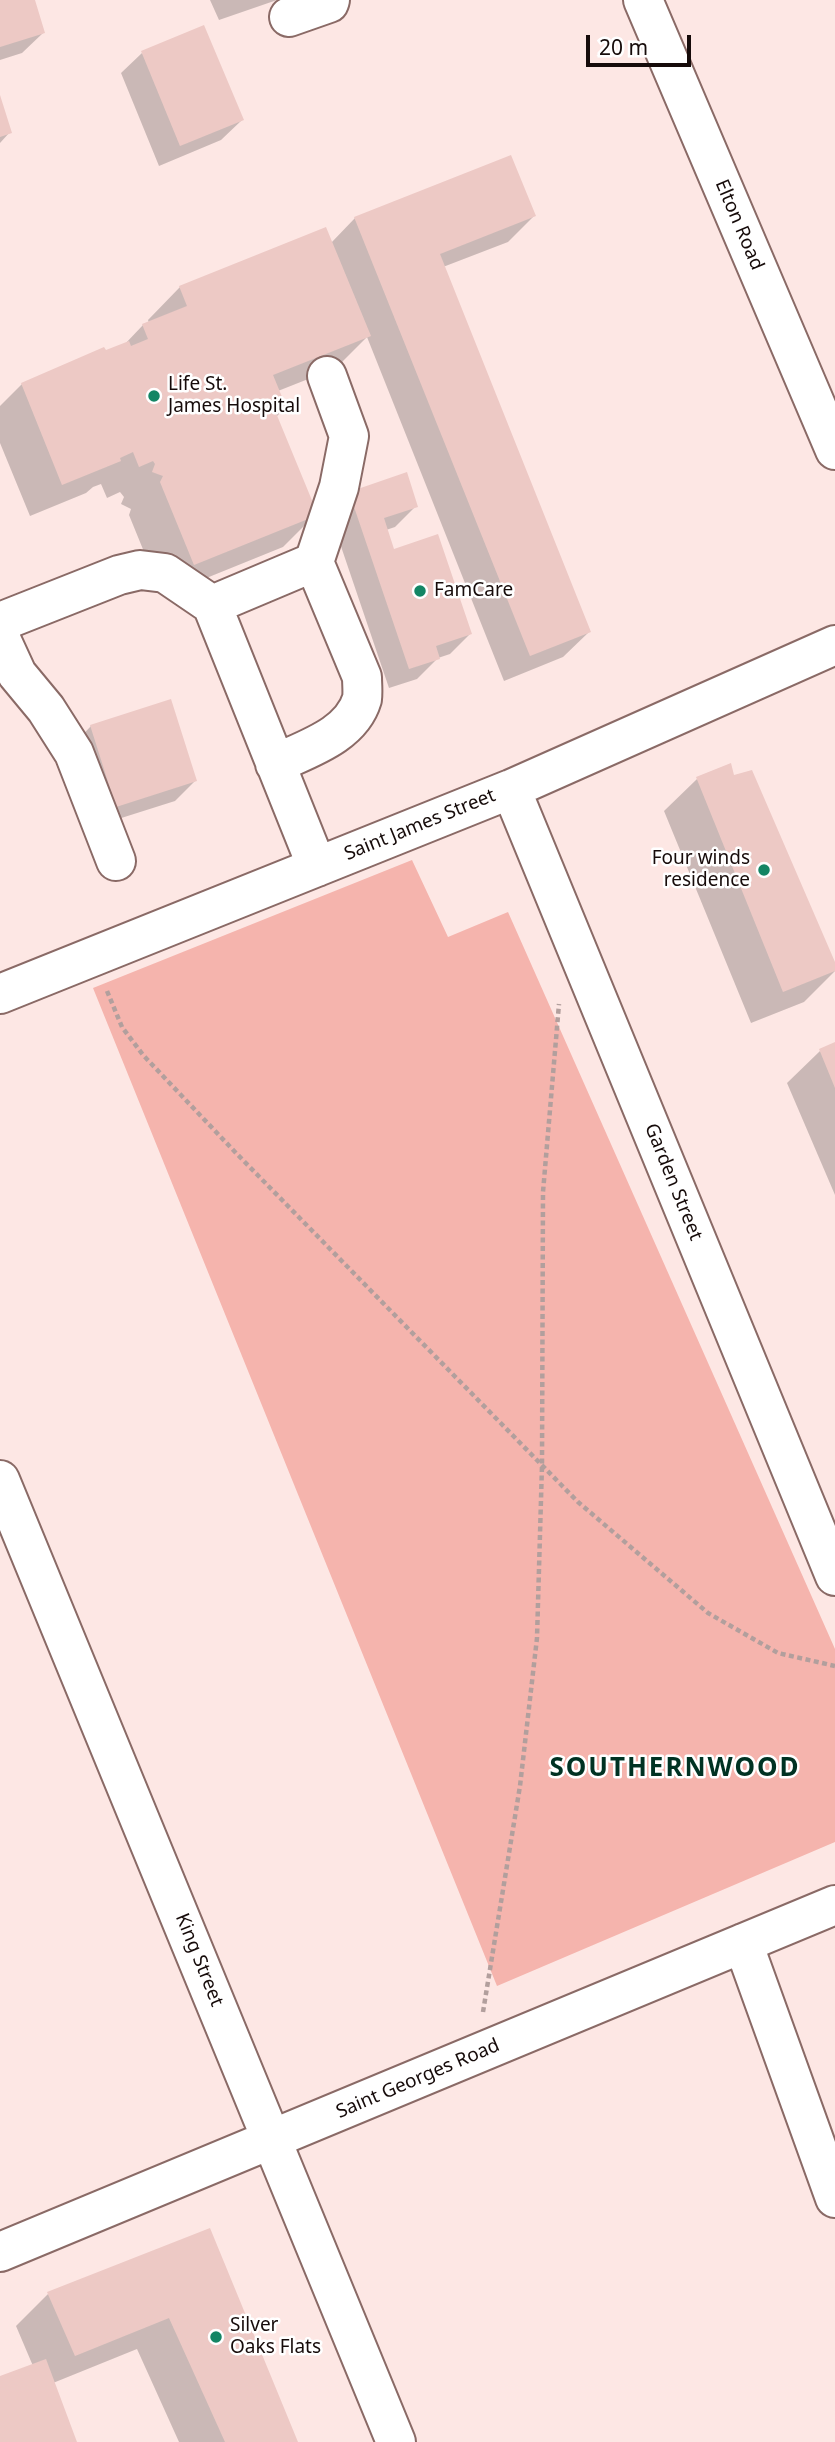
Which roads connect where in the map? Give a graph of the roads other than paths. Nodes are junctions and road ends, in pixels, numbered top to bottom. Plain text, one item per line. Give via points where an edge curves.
1 (330, 0) edge
2 (643, 0) edge
3 (289, 17) dead end
4 (327, 376) dead end
5 (835, 450) edge
6 (314, 562) junction
7 (212, 605) junction
8 (0, 622) edge
9 (0, 637) edge
10 (835, 645) edge
11 (275, 764) junction
12 (510, 789) junction
13 (116, 861) dead end
14 (317, 867) junction
15 (0, 994) edge
16 (0, 1480) edge
17 (835, 1576) edge
18 (835, 1905) edge
19 (743, 1943) junction
20 (273, 2140) junction
21 (835, 2198) edge
22 (0, 2252) edge
23 (396, 2442) edge

1 - 3 street
2 - 5 street, Elton Road
4 - 6 street via 349,436 339,487
6 - 7 street
6 - 11 street via 362,677 362,697 355,715 335,734
7 - 8 street via 166,573 140,570
7 - 11 street
9 - 13 street via 17,674 74,753
10 - 12 street, Saint James Street
11 - 14 street
12 - 14 street, Saint James Street
12 - 17 street, Garden Street
14 - 15 street, Saint James Street
16 - 20 street, King Street
18 - 19 street, Saint Georges Road
19 - 20 street, Saint Georges Road
19 - 21 street
20 - 22 street, Saint Georges Road
20 - 23 street, King Street

